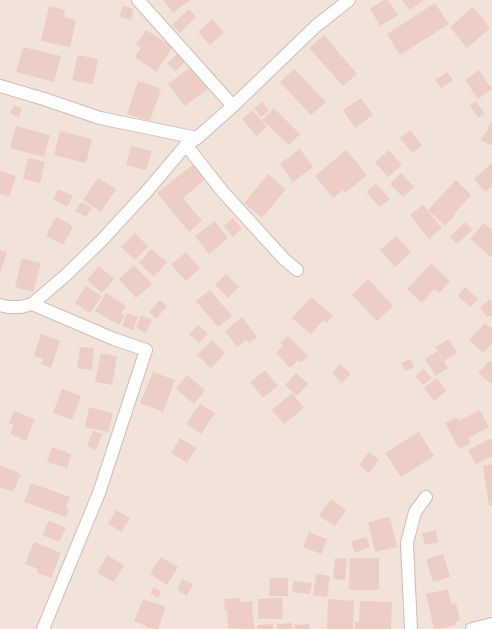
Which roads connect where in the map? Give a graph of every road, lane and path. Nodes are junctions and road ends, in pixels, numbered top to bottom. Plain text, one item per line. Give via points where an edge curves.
1 (138, 0) edge
2 (349, 0) edge
3 (0, 86) edge
4 (233, 106) junction
5 (197, 138) junction
6 (186, 145) junction
7 (297, 270) dead end
8 (32, 304) junction
9 (0, 305) edge
10 (426, 497) dead end
11 (492, 624) edge
12 (43, 629) edge
13 (411, 629) edge
14 (472, 629) edge

1 - 4 street
2 - 4 street via 316,26
3 - 5 street via 100,118
4 - 5 street
5 - 6 street
6 - 7 street via 223,192
6 - 8 street via 102,240
8 - 9 street via 21,307
8 - 12 street via 146,350 99,493
10 - 13 street via 415,512 406,543
11 - 14 street

